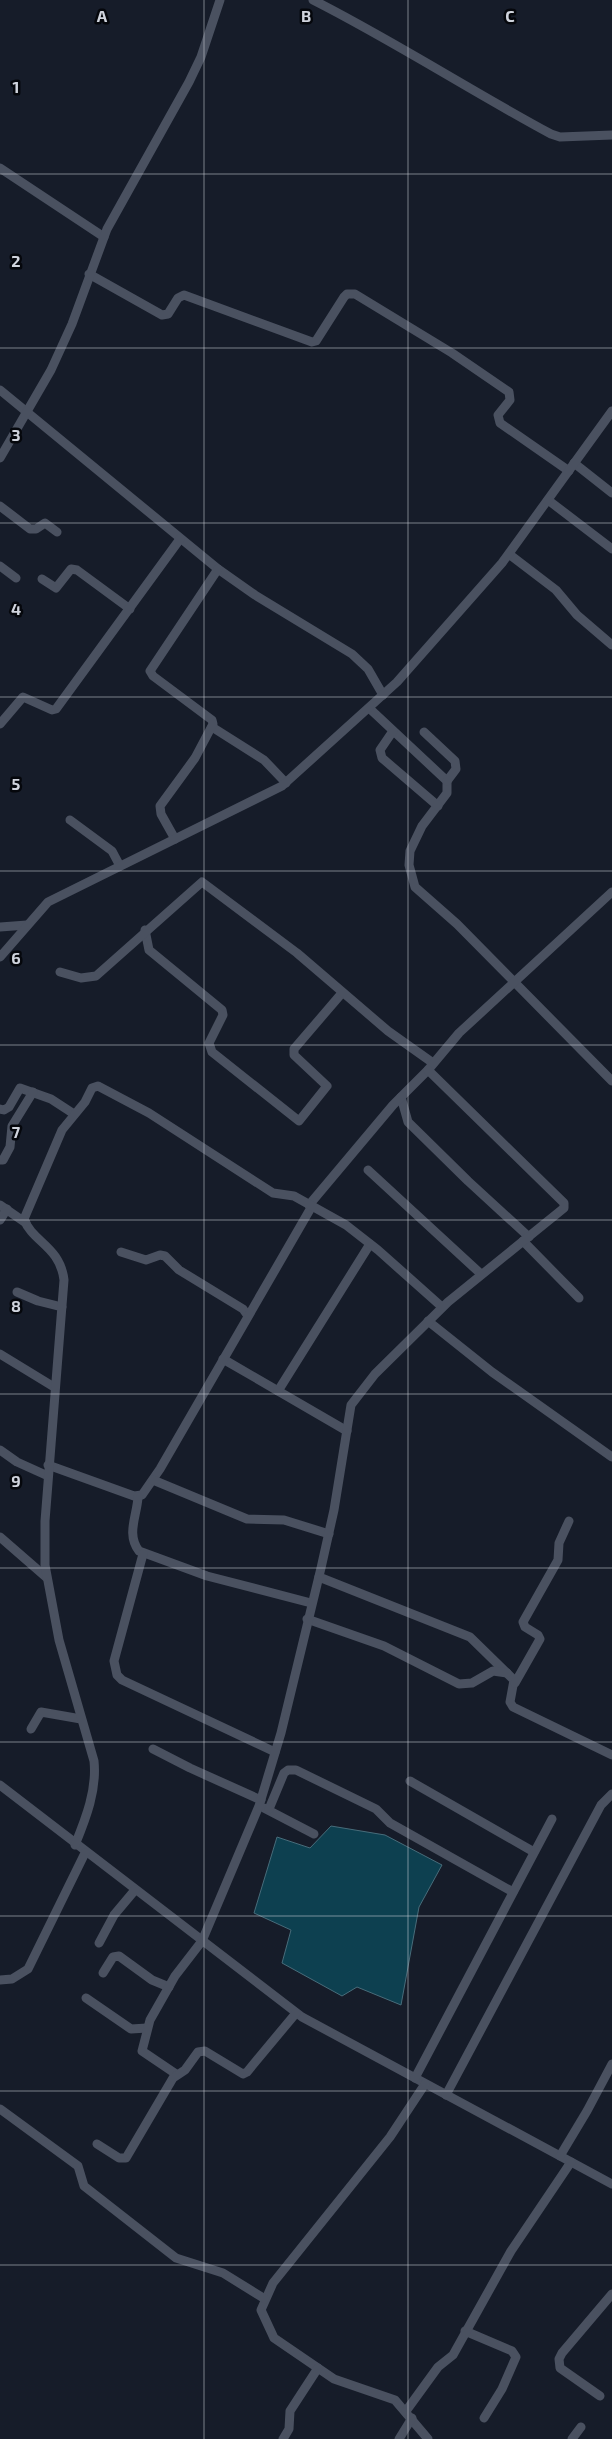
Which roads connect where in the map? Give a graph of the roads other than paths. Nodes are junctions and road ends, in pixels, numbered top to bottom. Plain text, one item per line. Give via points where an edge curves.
1 (220, 0) edge
2 (313, 0) edge
3 (612, 135) edge
4 (0, 168) edge
5 (104, 237) junction
6 (89, 274) junction
7 (0, 390) edge
8 (612, 411) edge
9 (27, 412) junction
10 (0, 458) edge
11 (572, 467) junction
12 (612, 493) edge
13 (548, 500) junction
14 (0, 506) edge
15 (57, 532) dead end
16 (180, 539) junction
17 (612, 549) edge
18 (509, 554) junction
19 (0, 566) edge
20 (218, 570) junction
21 (16, 578) dead end
22 (42, 579) dead end
23 (130, 609) junction
24 (612, 645) edge
25 (383, 695) junction
26 (369, 708) junction
27 (0, 724) edge
28 (212, 727) junction
29 (393, 731) junction
30 (424, 732) dead end
31 (447, 781) junction
32 (286, 783) junction
33 (438, 806) junction
34 (70, 820) dead end
35 (175, 839) junction
36 (120, 866) junction
37 (612, 892) edge
38 (0, 926) edge
39 (27, 926) junction
40 (145, 930) junction
41 (0, 957) edge
42 (60, 972) dead end
43 (515, 982) junction
44 (342, 993) junction
45 (431, 1066) junction
46 (612, 1081) edge
47 (33, 1092) junction
48 (400, 1097) junction
49 (0, 1109) edge
50 (74, 1114) junction
51 (0, 1160) edge
52 (368, 1170) dead end
53 (311, 1205) junction
54 (3, 1207) edge
55 (0, 1220) edge
56 (26, 1223) junction
57 (526, 1239) junction
58 (370, 1244) junction
59 (121, 1252) dead end
60 (481, 1274) junction
61 (17, 1292) dead end
62 (579, 1298) dead end
63 (62, 1307) junction
64 (442, 1307) junction
65 (248, 1316) junction
66 (428, 1321) junction
67 (0, 1354) edge
68 (223, 1359) junction
69 (54, 1387) junction
70 (278, 1391) junction
71 (347, 1431) junction
72 (0, 1450) edge
73 (612, 1457) edge
74 (48, 1465) junction
75 (48, 1476) junction
76 (153, 1480) junction
77 (138, 1497) junction
78 (568, 1522) dead end
79 (329, 1534) junction
80 (0, 1538) edge
81 (143, 1554) junction
82 (46, 1577) junction
83 (319, 1577) junction
84 (311, 1603) junction
85 (307, 1619) junction
86 (507, 1673) junction
87 (515, 1683) junction
88 (81, 1720) junction
89 (31, 1729) dead end
90 (152, 1749) dead end
91 (275, 1752) junction
92 (612, 1755) edge
93 (410, 1781) dead end
94 (0, 1785) edge
95 (612, 1794) edge
96 (260, 1803) junction
97 (269, 1809) junction
98 (552, 1819) dead end
99 (314, 1834) dead end
100 (75, 1845) junction
101 (85, 1852) junction
102 (534, 1852) junction
103 (135, 1890) junction
104 (513, 1892) junction
105 (202, 1941) junction
106 (99, 1943) dead end
107 (103, 1973) dead end
108 (0, 1980) edge
109 (168, 1987) junction
110 (86, 1998) dead end
111 (296, 2013) junction
112 (147, 2028) junction
113 (612, 2064) edge
114 (176, 2074) junction
115 (415, 2078) junction
116 (425, 2084) junction
117 (446, 2095) junction
118 (0, 2109) edge
119 (97, 2144) dead end
120 (560, 2156) junction
121 (570, 2162) junction
122 (612, 2184) edge
123 (612, 2294) edge
124 (265, 2299) junction
125 (465, 2331) junction
126 (318, 2368) junction
127 (600, 2396) dead end
128 (409, 2415) junction
129 (484, 2418) dead end
130 (581, 2427) dead end
131 (283, 2439) edge
132 (399, 2439) edge
133 (428, 2439) edge
134 (572, 2439) edge

1 - 5 street via 202,56
2 - 3 street via 368,28 551,134 564,137
4 - 5 street
5 - 6 street
6 - 9 street via 72,324
6 - 11 street via 162,315 168,314 178,298 184,295 312,342 316,341 344,297 355,294 509,392 510,400 498,415 500,423
7 - 9 street
8 - 11 street
9 - 10 street
9 - 16 street
11 - 12 street
11 - 13 street
13 - 17 street
13 - 18 street
14 - 15 street via 30,529 45,523
16 - 20 street
16 - 23 street
18 - 24 street via 556,590 577,615
18 - 25 street
19 - 21 street
20 - 25 street via 352,654 368,669
20 - 28 street via 150,671 152,676 212,720
22 - 23 street via 56,588 71,569 77,570
23 - 27 street via 56,709 23,697
25 - 26 street
26 - 29 street
26 - 32 street
28 - 32 street via 264,760
28 - 35 street via 160,806
29 - 31 street
29 - 33 street via 380,750 382,758
30 - 31 street via 455,761 456,769
31 - 33 street via 447,793
32 - 35 street
33 - 43 street via 422,826 410,851 409,865 415,887
34 - 36 street via 112,851
35 - 36 street
36 - 39 street via 48,902
37 - 43 street
38 - 39 street
39 - 41 street
40 - 42 street via 96,976 82,978
40 - 44 street via 202,882 297,954
40 - 44 street via 149,950 222,1010 223,1016 209,1043 212,1052 299,1121 327,1086 294,1054 294,1049
43 - 45 street via 462,1029
43 - 46 street
44 - 45 street
45 - 48 street
45 - 57 street via 564,1203 561,1212
47 - 49 street via 20,1088 9,1107
47 - 50 street
47 - 51 street via 12,1126 8,1152
48 - 53 street
48 - 57 street via 408,1122
50 - 53 street via 92,1088 98,1086 149,1114 273,1193 294,1196
50 - 56 street via 62,1130 25,1215
52 - 60 street
53 - 58 street
53 - 65 street
54 - 55 street
54 - 56 street
56 - 63 street via 57,1257 62,1268
57 - 60 street
57 - 62 street
58 - 64 street
58 - 70 street
59 - 65 street via 146,1260 165,1256 179,1270 239,1306
60 - 64 street
61 - 63 street
63 - 69 street
64 - 66 street
65 - 68 street
66 - 71 street via 355,1398 349,1411
66 - 73 street via 492,1372
67 - 69 street
68 - 70 street
68 - 76 street
69 - 74 street
70 - 71 street
71 - 79 street
72 - 75 street
74 - 75 street
74 - 77 street
75 - 82 street
76 - 77 street
76 - 79 street via 246,1519 284,1520
77 - 81 street via 131,1528 135,1547
78 - 87 street via 559,1542 558,1560 523,1622 540,1639
79 - 83 street
80 - 82 street
81 - 84 street via 207,1576
81 - 91 street via 114,1661 117,1675
82 - 88 street
83 - 84 street
83 - 86 street via 470,1637
84 - 85 street
85 - 86 street via 384,1646 459,1684 472,1683 493,1671
85 - 91 street
86 - 87 street
87 - 92 street via 510,1702 518,1711
88 - 89 street via 41,1712
88 - 100 street via 94,1761 94,1778 88,1811
90 - 96 street
91 - 96 street
93 - 102 street
94 - 100 street
95 - 117 street via 601,1805
96 - 97 street
96 - 105 street
97 - 99 street
97 - 104 street via 284,1773 296,1770 376,1808 390,1823
98 - 102 street
100 - 101 street
101 - 103 street
101 - 108 street via 28,1969 12,1979
102 - 104 street
103 - 105 street
103 - 106 street via 114,1915
104 - 115 street
105 - 109 street
105 - 111 street
107 - 109 street via 113,1957 119,1956 152,1980
109 - 112 street
110 - 112 street via 131,2029
111 - 114 street via 247,2072 238,2073 202,2051 185,2070
111 - 115 street
112 - 114 street via 142,2052
113 - 120 street
114 - 119 street via 126,2158 120,2158
115 - 116 street
116 - 117 street
116 - 124 street via 390,2137 274,2283
117 - 120 street
118 - 124 street via 78,2166 84,2186 176,2258 223,2273
120 - 121 street
121 - 122 street
121 - 125 street via 511,2251
123 - 127 street via 559,2358 560,2368
124 - 126 street via 261,2310 270,2334
125 - 128 street via 453,2354 438,2367
125 - 129 street via 512,2351 516,2357
126 - 128 street via 338,2380 395,2400
126 - 131 street via 290,2411 289,2429
128 - 132 street
128 - 133 street
130 - 134 street

